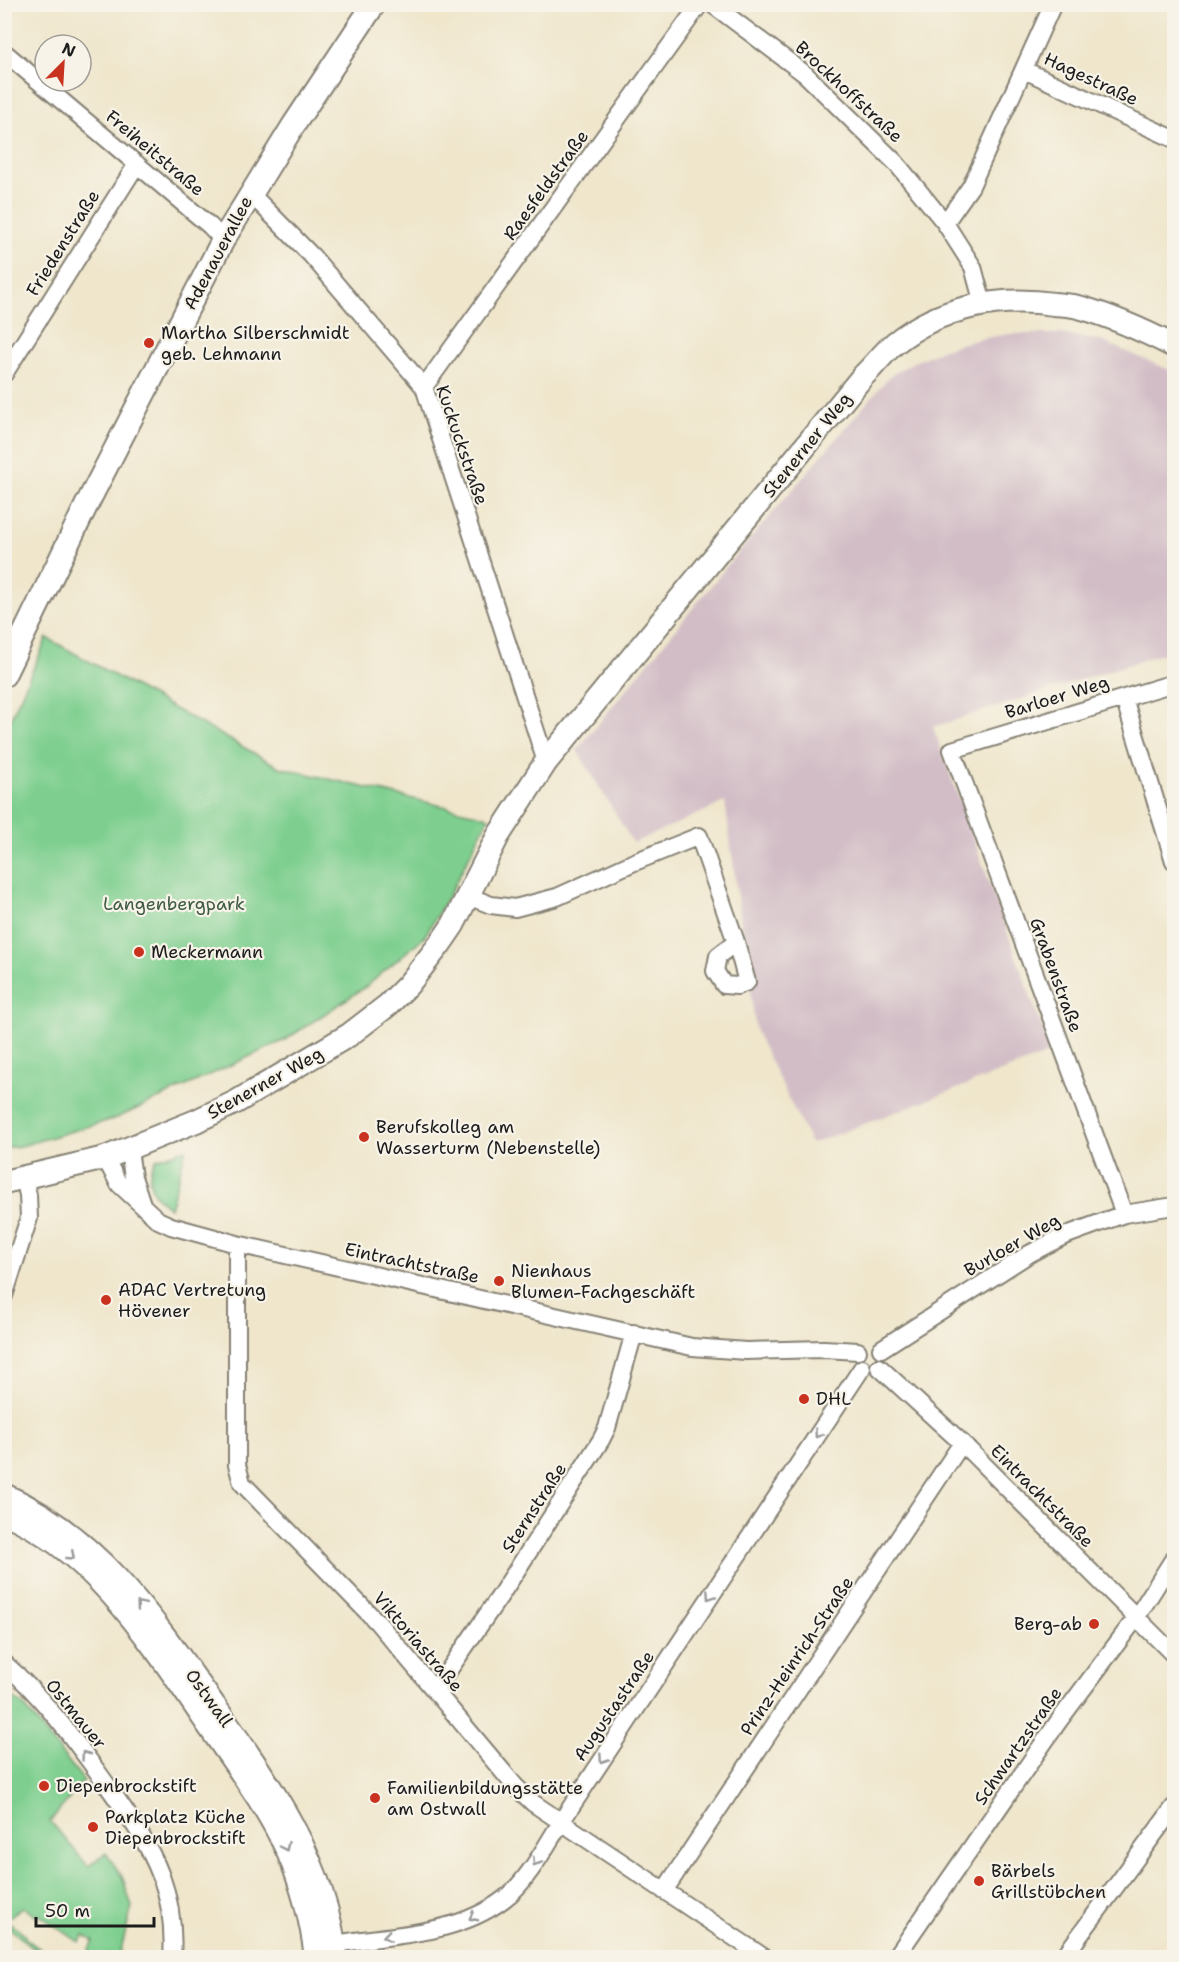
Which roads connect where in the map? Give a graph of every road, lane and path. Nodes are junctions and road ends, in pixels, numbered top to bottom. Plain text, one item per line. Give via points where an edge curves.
1 (374, 4) edge
2 (700, 4) edge
3 (712, 4) edge
4 (1053, 4) edge
5 (4, 52) edge
6 (1024, 70) junction
7 (1174, 139) edge
8 (137, 164) junction
9 (250, 193) junction
10 (945, 223) junction
11 (223, 240) junction
12 (983, 304) junction
13 (1174, 346) edge
14 (4, 374) edge
15 (424, 387) junction
16 (4, 675) edge
17 (1174, 683) edge
18 (1124, 698) junction
19 (952, 750) joint
20 (546, 762) junction
21 (1174, 861) edge
22 (468, 896) junction
23 (736, 942) dead end
24 (129, 1150) junction
25 (105, 1158) junction
26 (14, 1180) edge
27 (1174, 1206) edge
28 (143, 1208) junction
29 (1124, 1214) junction
30 (237, 1244) junction
31 (4, 1296) edge
32 (634, 1333) junction
33 (881, 1349) junction
34 (866, 1362) junction
35 (962, 1443) junction
36 (4, 1495) edge
37 (4, 1513) edge
38 (1174, 1558) edge
39 (1136, 1618) junction
40 (1174, 1655) edge
41 (4, 1663) edge
42 (435, 1690) junction
43 (1174, 1807) edge
44 (561, 1822) junction
45 (664, 1891) junction
46 (326, 1952) edge
47 (172, 1958) edge
48 (765, 1958) edge
49 (895, 1958) edge
50 (1063, 1958) edge

1 - 9 main road, Adenauerallee
2 - 15 street, Raesfeldstraße
3 - 10 street, Brockhoffstraße via 840,106 896,163
4 - 6 street
5 - 8 street, Freiheitstraße
6 - 7 street, Hagestraße
6 - 10 street via 971,186
8 - 11 street, Freiheitstraße
8 - 14 street, Friedenstraße
9 - 11 main road, Adenauerallee
9 - 15 street, Kuckuckstraße via 312,256
10 - 12 street via 973,267
11 - 16 main road, Adenauerallee
12 - 13 main road, Stenerner Weg via 1027,300 1079,307 1129,324
12 - 20 main road, Stenerner Weg via 940,316 918,328 894,344 863,376
15 - 20 street, Kuckuckstraße
17 - 18 street, Barloer Weg
18 - 19 street, Barloer Weg
18 - 21 street
19 - 29 street, Grabenstraße
20 - 22 main road, Stenerner Weg via 498,836
22 - 23 street via 491,905 515,908 557,897 699,836
22 - 24 main road, Stenerner Weg via 428,961 388,1005 348,1035 236,1102
24 - 25 main road, Stenerner Weg
24 - 28 street
25 - 26 main road, Stenerner Weg
25 - 28 street, Eintrachtstraße via 119,1184
26 - 31 street via 28,1195 29,1218
27 - 29 street, Burloer Weg
28 - 30 street, Eintrachtstraße via 171,1226
29 - 33 street, Burloer Weg via 1064,1236 1029,1254
30 - 32 street, Eintrachtstraße
30 - 42 street, Viktoriastraße via 237,1465 242,1483 378,1623
32 - 34 street, Eintrachtstraße via 692,1347 746,1351 825,1349
32 - 42 street, Sternstraße via 601,1440
33 - 34 street via 883,1358
33 - 34 street via 868,1343 860,1347
34 - 35 street, Eintrachtstraße
34 -> 44 street, Augustastraße
35 - 39 street, Eintrachtstraße
35 - 45 street, Prinz-Heinrich-Straße
46 -> 36 main road, Ostwall via 321,1889 302,1844 281,1804 231,1730 147,1614 96,1556 27,1505
37 -> 46 main road, Ostwall via 50,1538 84,1568 109,1592 167,1667 274,1824
38 - 39 street, Schwartzstraße
39 - 40 street, Eintrachtstraße
39 - 49 street, Schwartzstraße via 1058,1722
47 -> 41 street, Ostmauer via 169,1905 150,1850 68,1732
42 - 44 street, Viktoriastraße via 515,1786
43 - 50 street
44 - 45 street, Viktoriastraße
44 -> 46 street, Augustastraße via 532,1869 505,1899 467,1920 439,1929
45 - 48 street, Viktoriastraße

